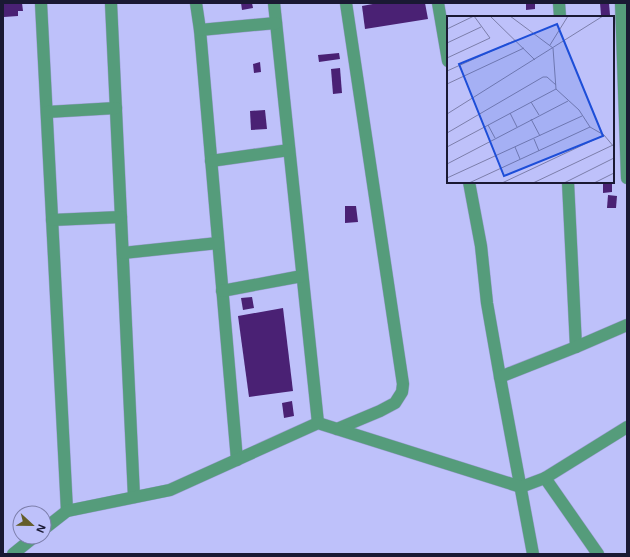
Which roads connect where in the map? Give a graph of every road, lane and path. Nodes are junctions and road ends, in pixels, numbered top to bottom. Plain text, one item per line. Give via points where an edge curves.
1 (41, 3) edge
2 (111, 3) edge
3 (196, 3) edge
4 (274, 3) edge
5 (346, 3) edge
6 (438, 3) edge
7 (559, 3) edge
8 (621, 3) edge
9 (560, 16) edge
10 (276, 23) junction
11 (200, 30) junction
12 (447, 55) edge
13 (116, 108) junction
14 (47, 112) junction
15 (289, 150) junction
16 (211, 161) junction
17 (627, 178) edge
18 (469, 183) edge
19 (568, 183) edge
20 (121, 217) junction
21 (52, 220) junction
22 (218, 244) junction
23 (123, 253) junction
24 (302, 276) junction
25 (222, 291) junction
26 (627, 325) edge
27 (576, 347) junction
28 (500, 377) junction
29 (318, 423) junction
30 (627, 427) edge
31 (337, 429) junction
32 (237, 460) junction
33 (545, 478) junction
34 (521, 487) junction
35 (134, 497) junction
36 (67, 511) junction
37 (52, 523) edge
38 (25, 545) edge
39 (14, 554) edge
40 (533, 554) edge
41 (598, 554) edge

1 - 14 street
2 - 13 street
3 - 11 street
4 - 10 street
5 - 31 street via 403,384 402,392 395,403
6 - 12 street
7 - 9 street
8 - 17 street
10 - 11 street
10 - 15 street
11 - 16 street
13 - 14 street
13 - 20 street
14 - 21 street
15 - 16 street
15 - 24 street
16 - 22 street
18 - 28 street
19 - 27 street
20 - 21 street
20 - 23 street
21 - 36 street
22 - 23 street
22 - 25 street
23 - 35 street
24 - 25 street
24 - 29 street
25 - 32 street
26 - 27 street
27 - 28 street
28 - 34 street
29 - 31 street
29 - 32 street
30 - 33 street
31 - 34 street
32 - 35 street via 170,490
33 - 34 street
33 - 41 street
34 - 40 street
35 - 36 street
36 - 37 street
38 - 39 street

